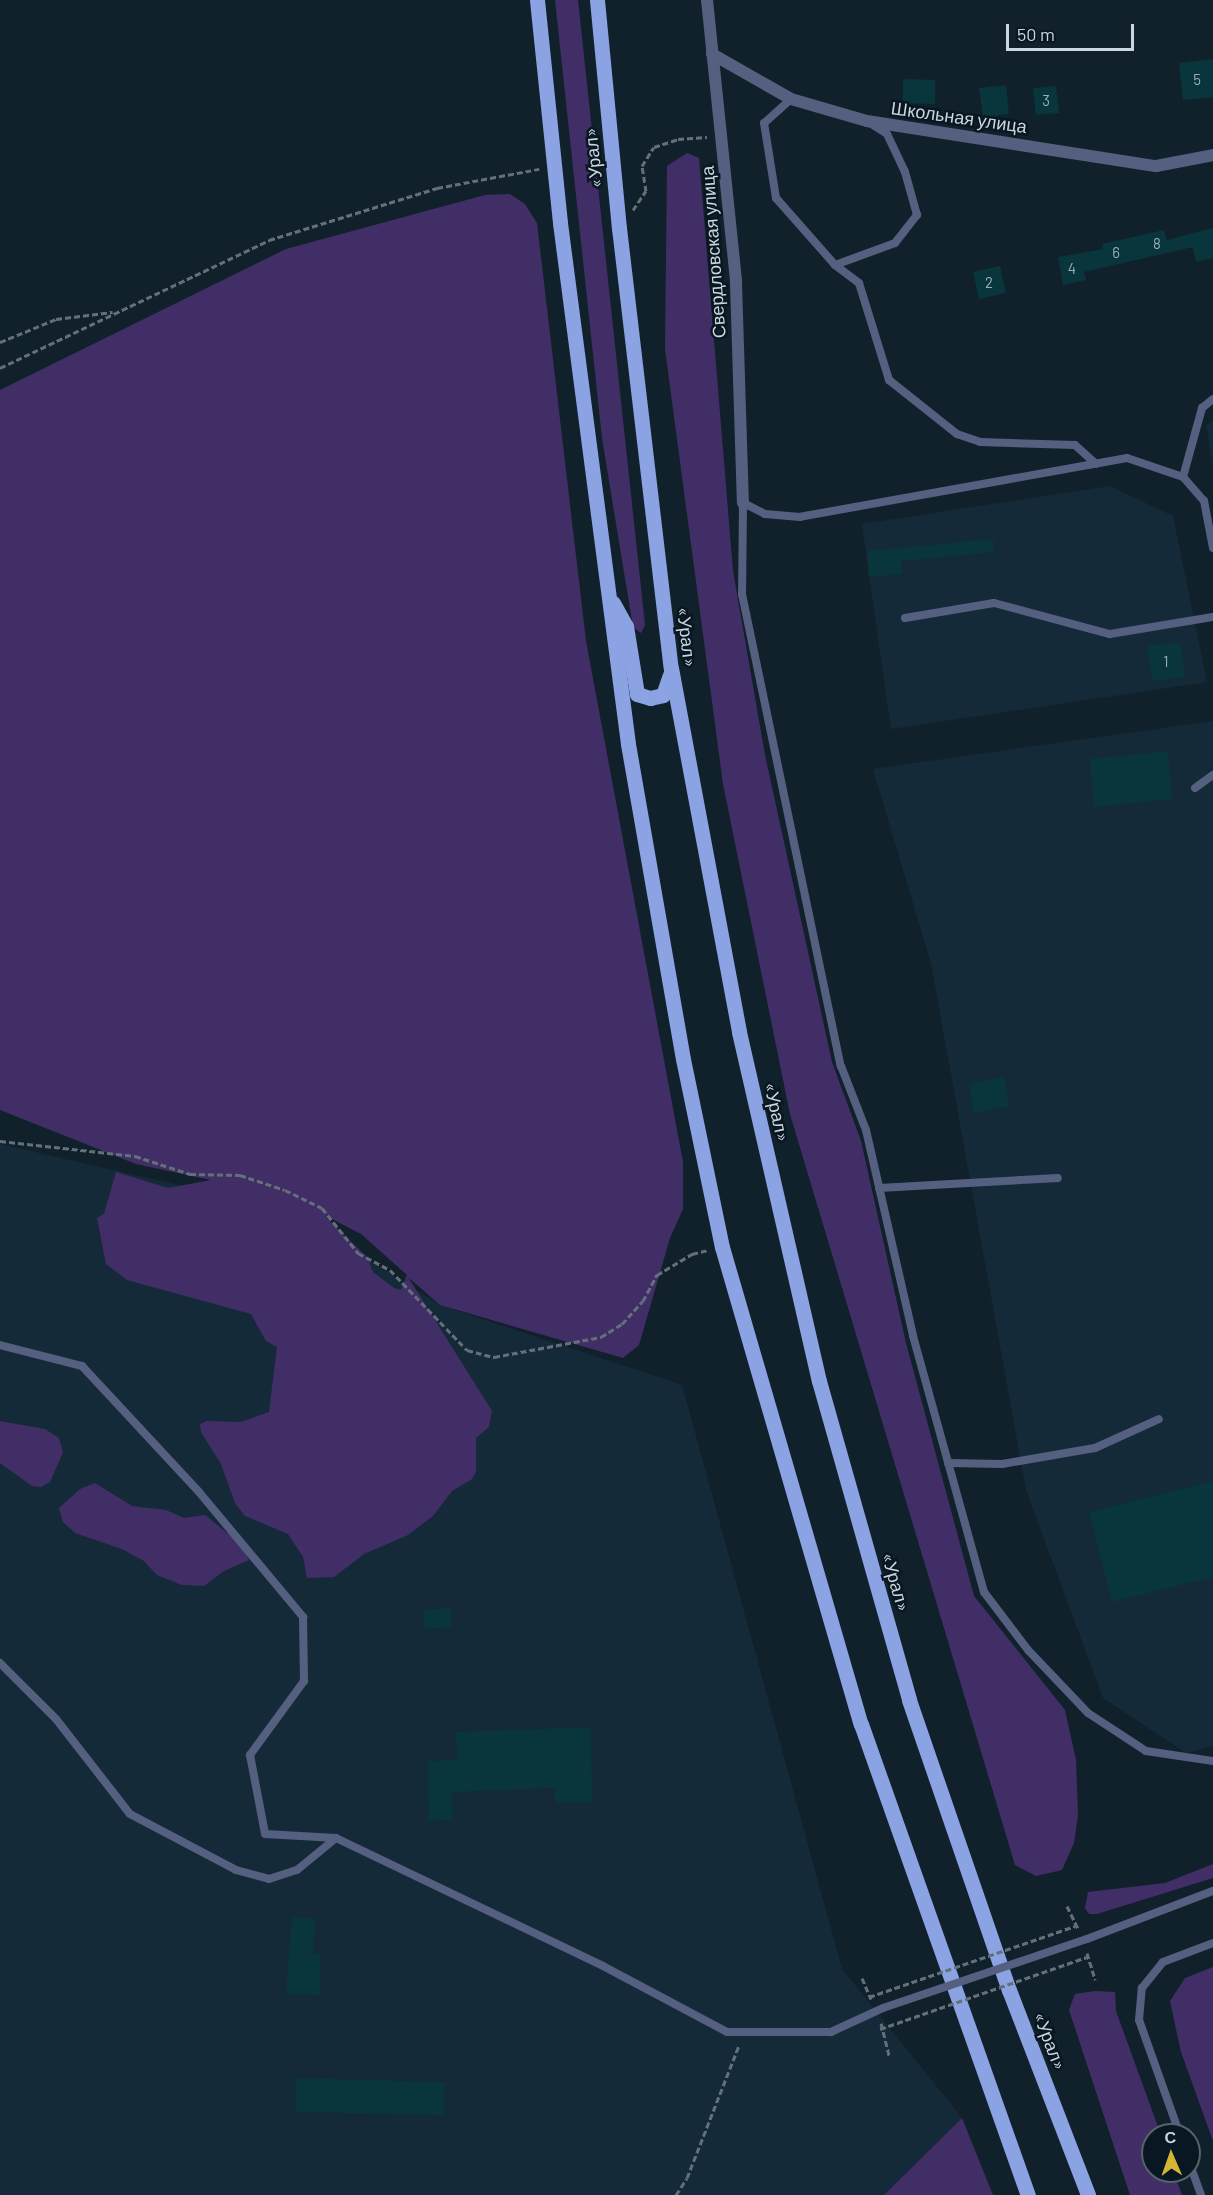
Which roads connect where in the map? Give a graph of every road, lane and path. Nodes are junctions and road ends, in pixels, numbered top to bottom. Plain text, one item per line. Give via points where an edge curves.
1 (537, 0) edge
2 (597, 0) edge
3 (707, 0) edge
4 (712, 54) junction
5 (791, 99) junction
6 (867, 121) junction
7 (723, 136) junction
8 (1213, 155) edge
9 (554, 166) junction
10 (619, 228) junction
11 (835, 265) junction
12 (118, 312) junction
13 (0, 342) edge
14 (0, 368) edge
15 (1213, 399) edge
16 (1096, 464) junction
17 (1183, 477) junction
18 (743, 503) junction
19 (1213, 548) edge
20 (609, 595) junction
21 (1213, 617) edge
22 (905, 618) dead end
23 (671, 668) junction
24 (1213, 775) edge
25 (1196, 788) dead end
26 (0, 1141) edge
27 (1058, 1178) dead end
28 (879, 1188) junction
29 (722, 1246) junction
30 (0, 1345) edge
31 (1159, 1419) dead end
32 (948, 1463) junction
33 (0, 1663) edge
34 (1213, 1761) edge
35 (336, 1838) junction
36 (1213, 1891) edge
37 (1067, 1906) dead end
38 (1213, 1943) edge
39 (862, 1978) dead end
40 (1095, 1980) dead end
41 (743, 2032) junction
42 (889, 2056) dead end
43 (1176, 2123) edge
44 (676, 2195) edge
45 (1028, 2195) edge
46 (1088, 2195) edge

1 - 9 main road
2 - 10 main road, «Урал»
3 - 4 street, Свердловская улица
4 - 5 street, Школьная улица
4 - 7 street, Свердловская улица
5 - 6 street, Школьная улица
5 - 11 lane via 764,123 776,198
6 - 8 street, Школьная улица via 1156,165
6 - 11 lane via 887,134 905,172 917,215 895,243
7 - 10 path via 678,139 654,147 642,165 646,191
7 - 18 street, Свердловская улица via 736,283
9 - 12 path via 437,188 269,240
9 - 20 main road
10 - 23 main road, «Урал»
11 - 16 lane via 859,283 889,380 957,434 980,442 1076,446
12 - 13 path via 56,319
12 - 14 path
15 - 17 lane via 1202,408
16 - 17 lane via 1127,458
16 - 18 lane via 800,517 765,514
17 - 19 lane via 1203,501
18 - 28 lane via 742,594 841,1066 866,1130
20 - 23 main road via 626,626 637,694 650,698 663,695
20 - 29 main road via 630,756 683,1059
21 - 22 lane via 1110,634 994,603
23 - 46 main road, «Урал» via 739,1032 819,1381 909,1700 1009,1990
24 - 25 lane
26 - 29 path via 114,1152 190,1174 240,1175 285,1190 322,1208 358,1253 390,1270 467,1350 494,1358 601,1337 622,1324 643,1301 657,1275 692,1254
27 - 28 lane
28 - 32 lane via 913,1336
29 - 45 main road via 861,1724
30 - 35 lane via 82,1366 199,1492 303,1617 304,1681 250,1755 266,1834
31 - 32 lane via 1095,1448 1002,1464
32 - 34 lane via 984,1592 1028,1650 1088,1713 1146,1751
33 - 35 lane via 56,1719 130,1814 236,1870 269,1879 297,1870
35 - 41 lane via 603,1966 727,2032
36 - 41 lane, bridge via 883,2008 831,2032
37 - 39 path, bridge via 1075,1926 869,1997
38 - 43 lane via 1163,1962 1143,1988 1139,2020
40 - 42 path, bridge via 1087,1957 880,2029
41 - 44 path via 687,2178

